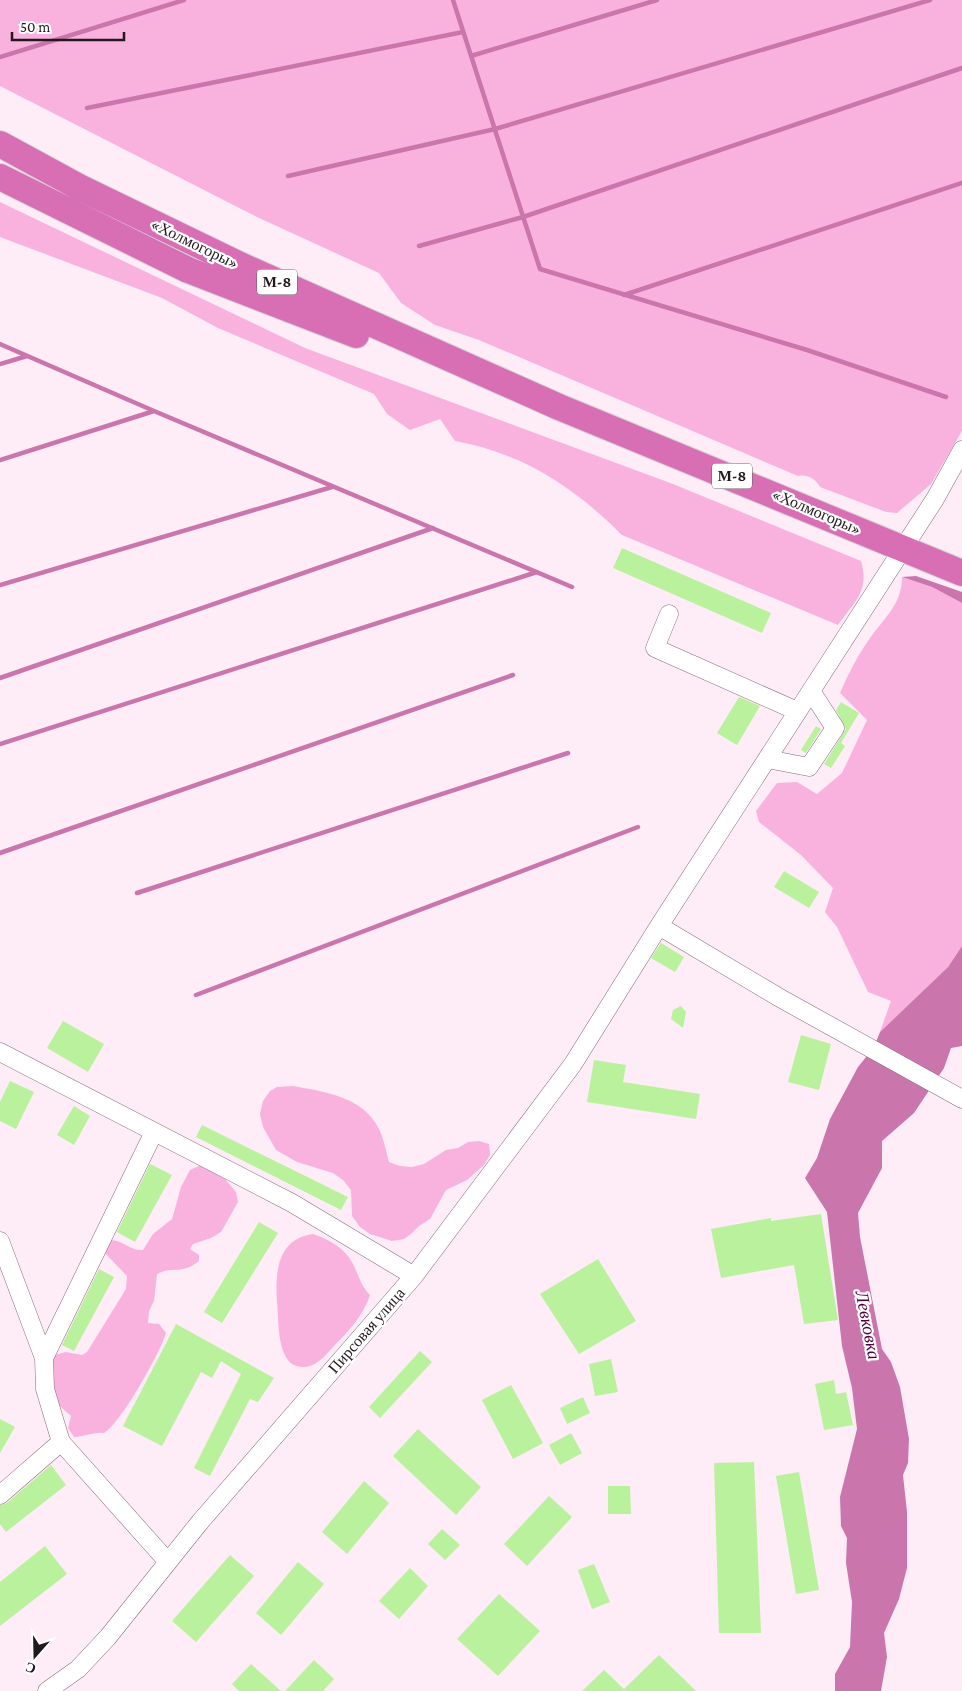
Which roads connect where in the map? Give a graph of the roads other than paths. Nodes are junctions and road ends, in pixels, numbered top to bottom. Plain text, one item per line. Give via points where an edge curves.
1 (0, 144) edge
2 (0, 177) edge
3 (559, 407) junction
4 (962, 450) edge
5 (903, 547) junction
6 (962, 573) edge
7 (669, 614) dead end
8 (811, 691) junction
9 (797, 711) junction
10 (767, 759) junction
11 (659, 926) junction
12 (0, 1052) edge
13 (962, 1098) edge
14 (154, 1132) junction
15 (0, 1241) edge
16 (414, 1276) junction
17 (44, 1358) junction
18 (61, 1442) junction
19 (0, 1495) edge
20 (168, 1562) junction
21 (47, 1691) edge

1 - 3 highway, «Холмогоры» / М-8 via 79,187 240,265
2 - 3 highway, «Холмогоры» / М-8 via 188,270 358,336
3 - 5 highway, «Холмогоры» / М-8
4 - 5 street
5 - 6 highway, «Холмогоры»
5 - 8 street
7 - 9 street via 655,648
8 - 9 street
8 - 10 street via 835,728 809,767
9 - 10 street
10 - 11 street
11 - 13 street via 780,998
11 - 16 street via 573,1064
12 - 14 street, Пирсовая улица
14 - 16 street, Пирсовая улица via 292,1203
14 - 17 street
15 - 17 street
16 - 20 street, Пирсовая улица
17 - 18 street via 45,1389
18 - 19 street
18 - 20 street
20 - 21 street, Пирсовая улица via 78,1669

